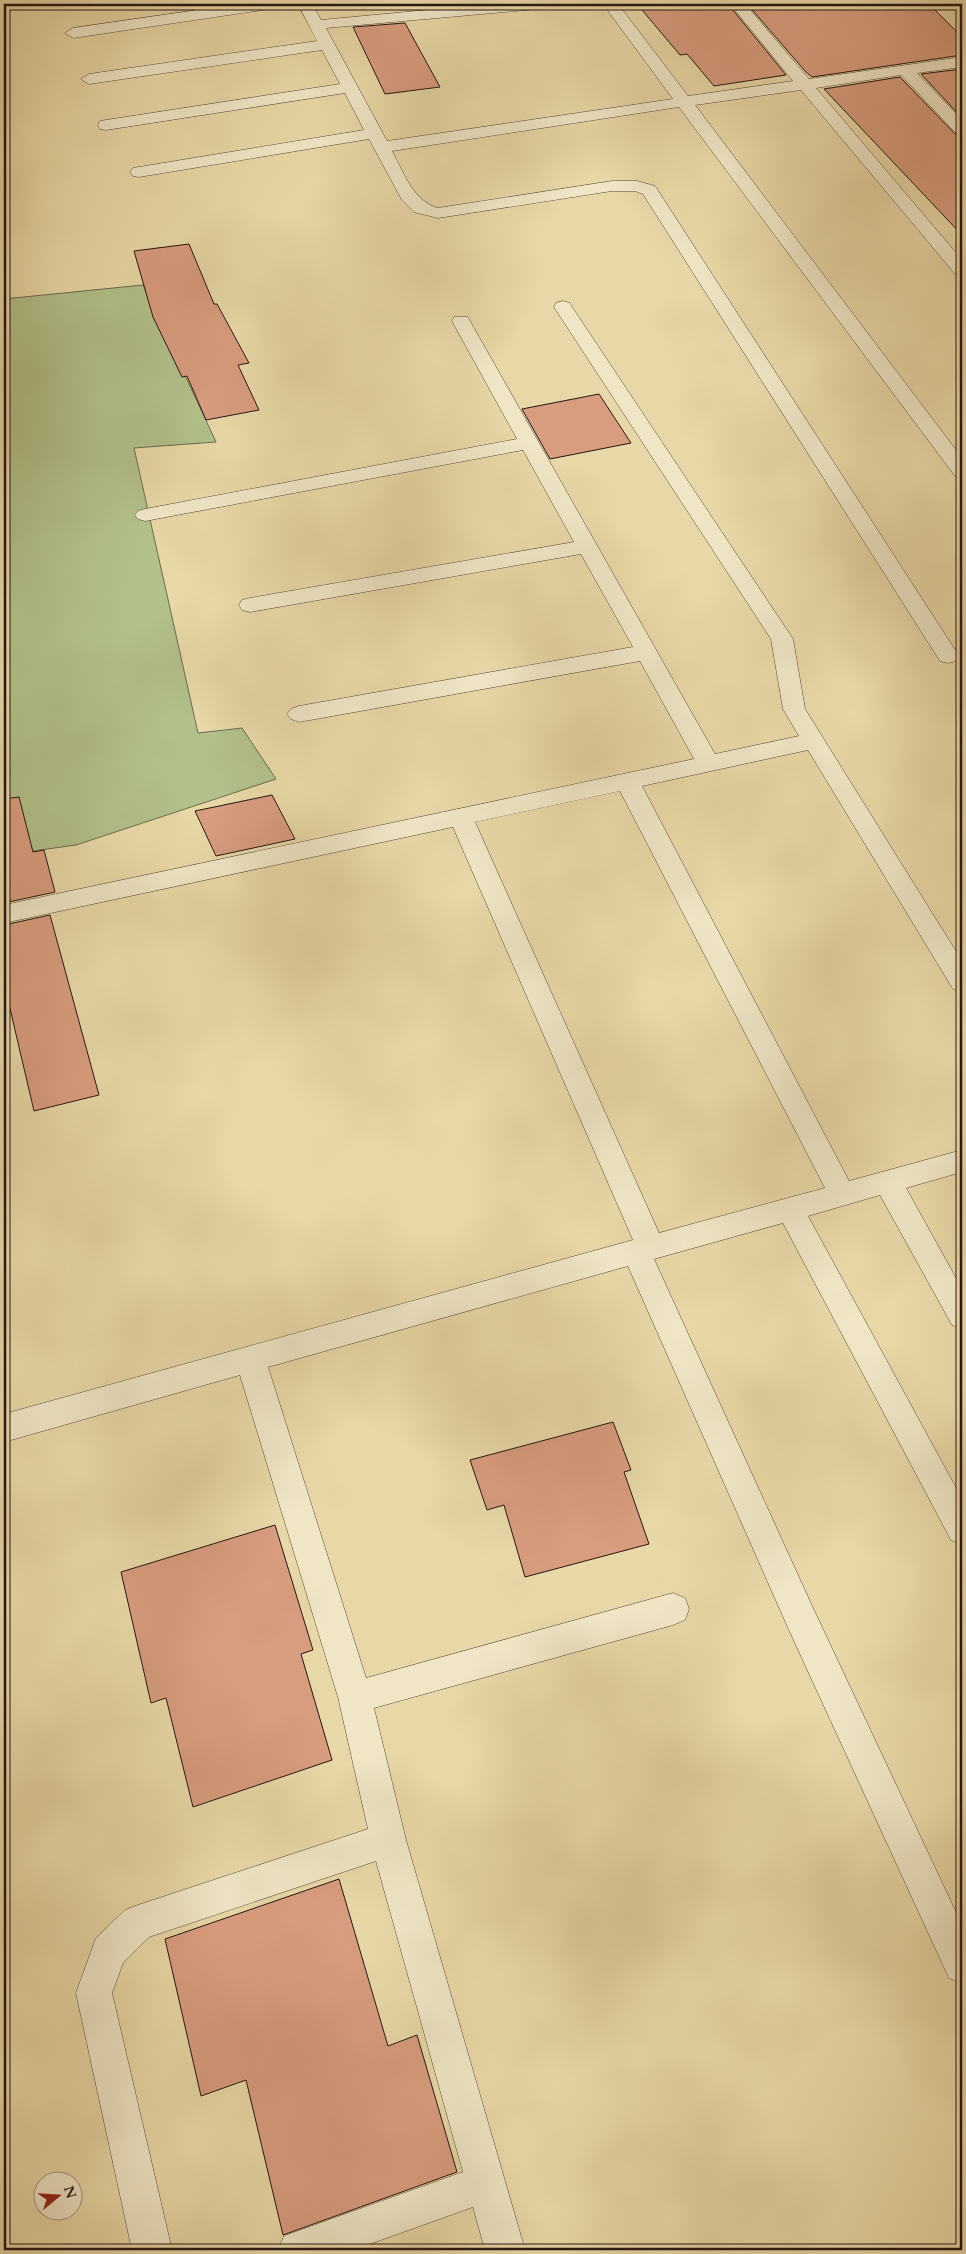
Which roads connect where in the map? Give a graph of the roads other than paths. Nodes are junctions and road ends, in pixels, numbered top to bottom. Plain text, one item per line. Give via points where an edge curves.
1 (269, 4) edge
2 (305, 4) edge
3 (538, 4) edge
4 (610, 4) edge
5 (737, 4) edge
6 (317, 26) junction
7 (73, 33) dead end
8 (328, 44) junction
9 (962, 62) edge
10 (907, 72) junction
11 (88, 80) dead end
12 (803, 84) junction
13 (351, 87) junction
14 (684, 102) junction
15 (106, 125) dead end
16 (962, 129) edge
17 (374, 133) junction
18 (384, 147) junction
19 (139, 172) dead end
20 (962, 271) edge
21 (563, 307) dead end
22 (461, 321) dead end
23 (530, 443) junction
24 (962, 472) edge
25 (145, 515) dead end
26 (587, 546) junction
27 (250, 605) dead end
28 (647, 652) junction
29 (948, 656) dead end
30 (299, 714) dead end
31 (814, 741) junction
32 (709, 764) junction
33 (627, 781) junction
34 (461, 817) junction
35 (4, 914) edge
36 (962, 982) edge
37 (962, 1161) edge
38 (888, 1182) junction
39 (842, 1194) junction
40 (790, 1208) junction
41 (644, 1249) junction
42 (962, 1316) edge
43 (250, 1358) junction
44 (4, 1428) edge
45 (962, 1530) edge
46 (673, 1609) dead end
47 (356, 1697) junction
48 (388, 1840) junction
49 (962, 1965) edge
50 (486, 2183) junction
51 (152, 2250) edge
52 (298, 2250) edge
53 (505, 2250) edge

1 - 7 street
2 - 6 street
3 - 6 street via 370,18
4 - 14 street
5 - 12 street
6 - 8 street
8 - 11 street
8 - 13 street
9 - 10 street
10 - 12 street
10 - 16 street
12 - 14 street
12 - 20 street
13 - 15 street
13 - 17 street
14 - 18 street
14 - 24 street
17 - 18 street
17 - 19 street
18 - 29 street via 408,196 420,208 438,213 612,186 637,186 648,190
21 - 31 street via 782,639 794,709
22 - 23 street
23 - 25 street
23 - 26 street
26 - 27 street
26 - 28 street
28 - 30 street
28 - 32 street
31 - 32 street
31 - 36 street
32 - 33 street
33 - 34 street
33 - 39 street
34 - 35 street
34 - 41 street
37 - 38 street
38 - 39 street
38 - 42 street
39 - 40 street
40 - 41 street
40 - 45 street
41 - 43 street
41 - 49 street via 801,1618
43 - 44 street
43 - 47 street
46 - 47 street
47 - 48 street
48 - 50 street
48 - 51 street via 138,1923 109,1951 94,1993
50 - 52 street
50 - 53 street

